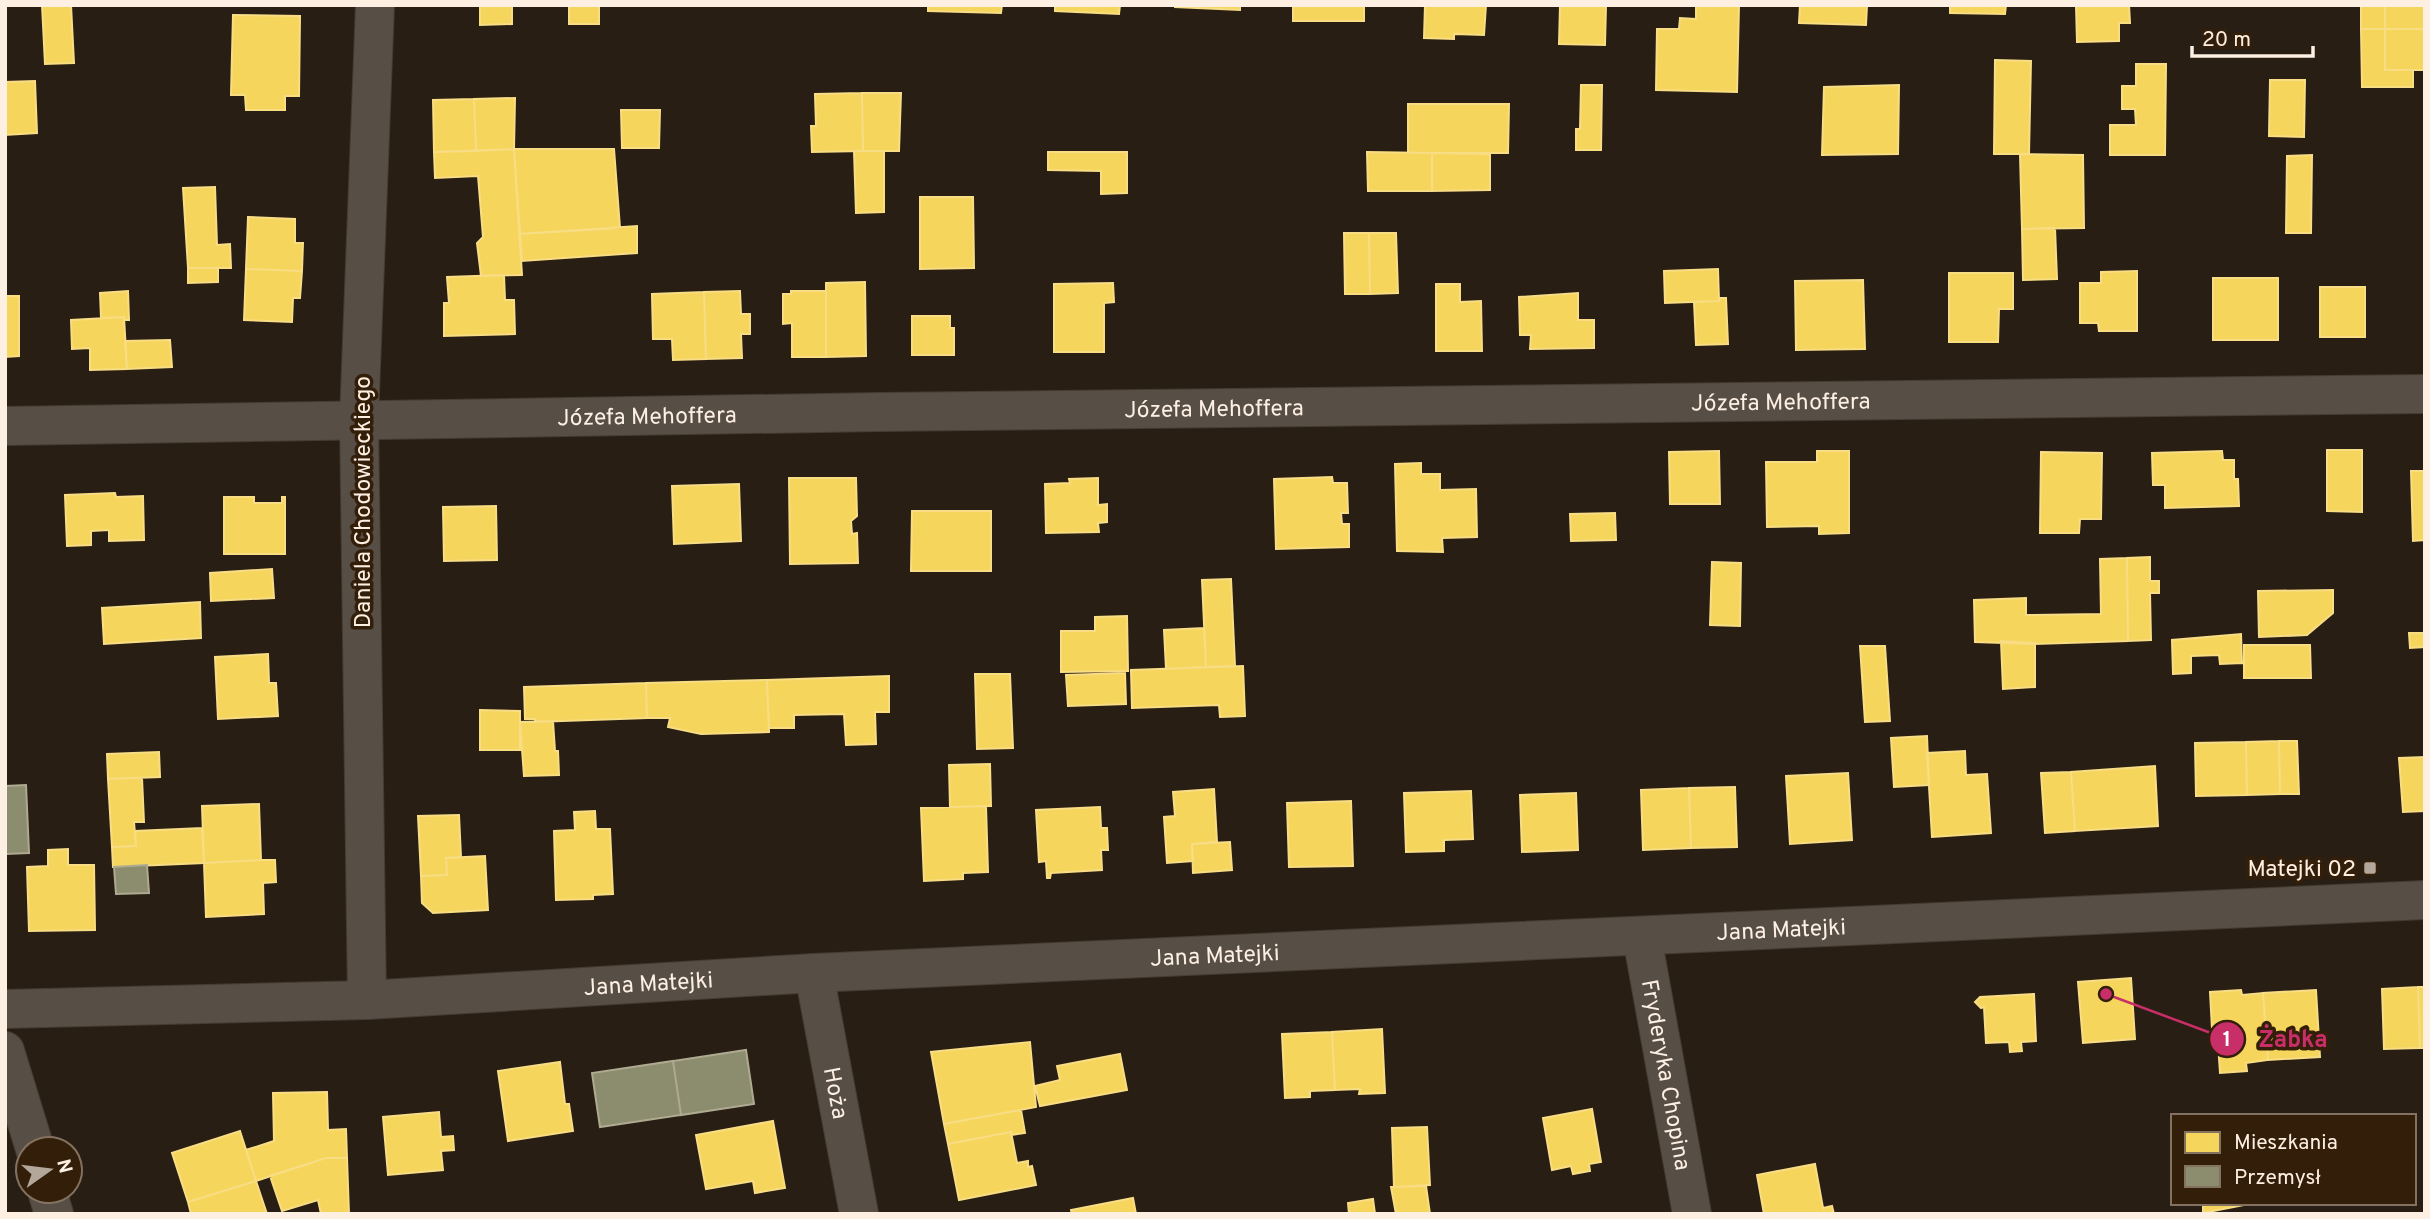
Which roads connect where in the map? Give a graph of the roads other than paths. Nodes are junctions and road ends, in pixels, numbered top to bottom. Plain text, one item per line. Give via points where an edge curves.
1 (375, 5) edge
2 (2425, 394) edge
3 (359, 419) junction
4 (5, 426) edge
5 (2425, 900) edge
6 (1642, 937) junction
7 (814, 973) junction
8 (367, 1000) junction
9 (5, 1009) edge
10 (5, 1051) edge
11 (31, 1135) edge
12 (859, 1214) edge
13 (1692, 1214) edge

1 - 3 street, Daniela Chodowieckiego
2 - 3 street, Józefa Mehoffera
3 - 4 street, Józefa Mehoffera
3 - 8 street, Daniela Chodowieckiego
5 - 6 street, Jana Matejki
6 - 7 street, Jana Matejki
6 - 13 street, Fryderyka Chopina
7 - 8 street, Jana Matejki
7 - 12 street, Hoża
8 - 9 street, Jana Matejki
10 - 11 street

